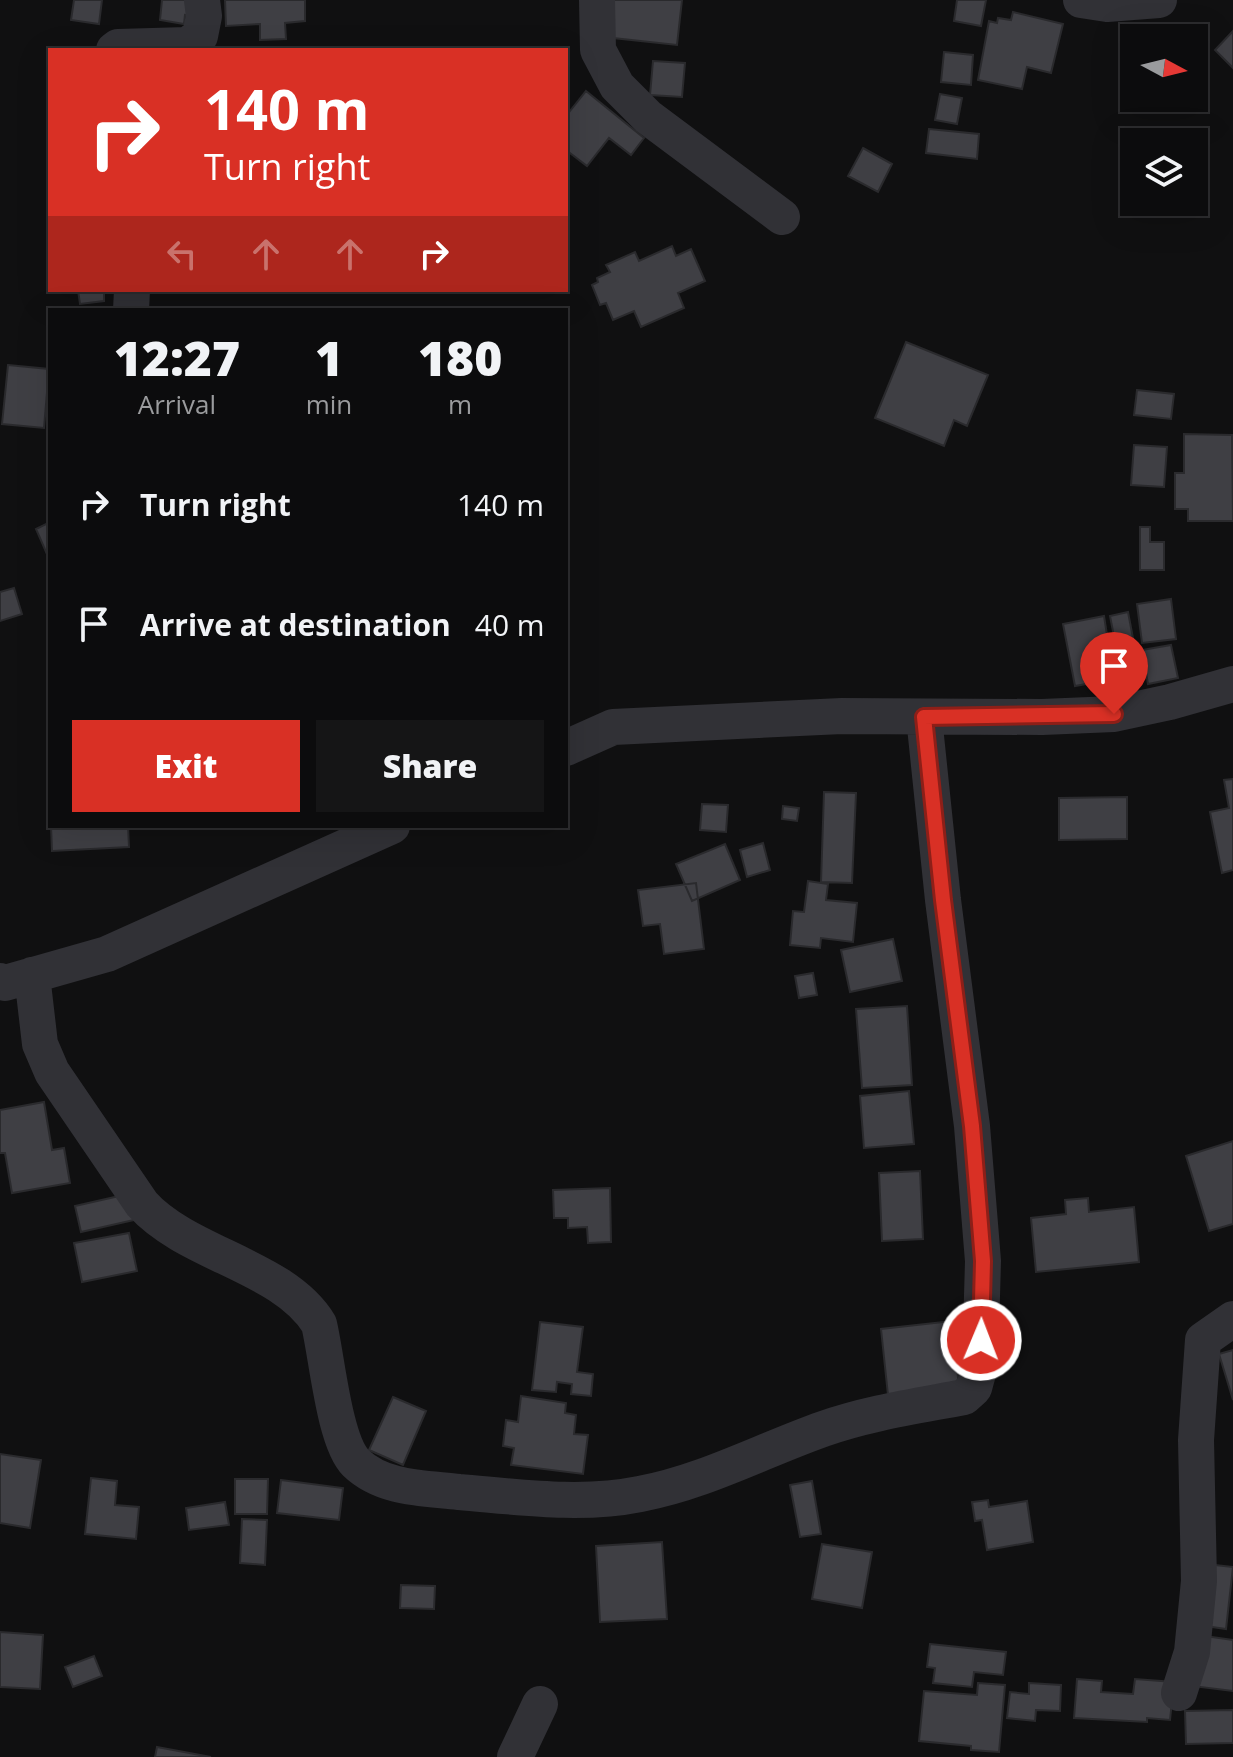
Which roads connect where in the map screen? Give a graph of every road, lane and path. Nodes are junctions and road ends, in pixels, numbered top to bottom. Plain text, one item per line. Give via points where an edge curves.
1 (202, 0) edge
2 (597, 0) edge
3 (1081, 0) edge
4 (1159, 0) edge
5 (117, 48) edge
6 (782, 217) dead end
7 (1233, 684) edge
8 (924, 717) junction
9 (568, 747) edge
10 (388, 828) edge
11 (16, 978) edge
12 (1233, 1319) edge
13 (1179, 1693) dead end
14 (540, 1704) dead end
15 (515, 1757) edge

1 - 5 street via 200,36 187,45
2 - 6 street via 598,50 617,86 648,117
3 - 4 street
7 - 8 street via 1114,714
8 - 9 street via 613,727
8 - 11 street via 983,1261 980,1366 974,1388 964,1397 823,1429 688,1483 592,1501 511,1496 382,1481 356,1462 342,1440 319,1324 309,1307 158,1221 142,1204 52,1072
10 - 11 street via 107,954
12 - 13 street via 1203,1340 1196,1440 1199,1581 1192,1652
14 - 15 street

